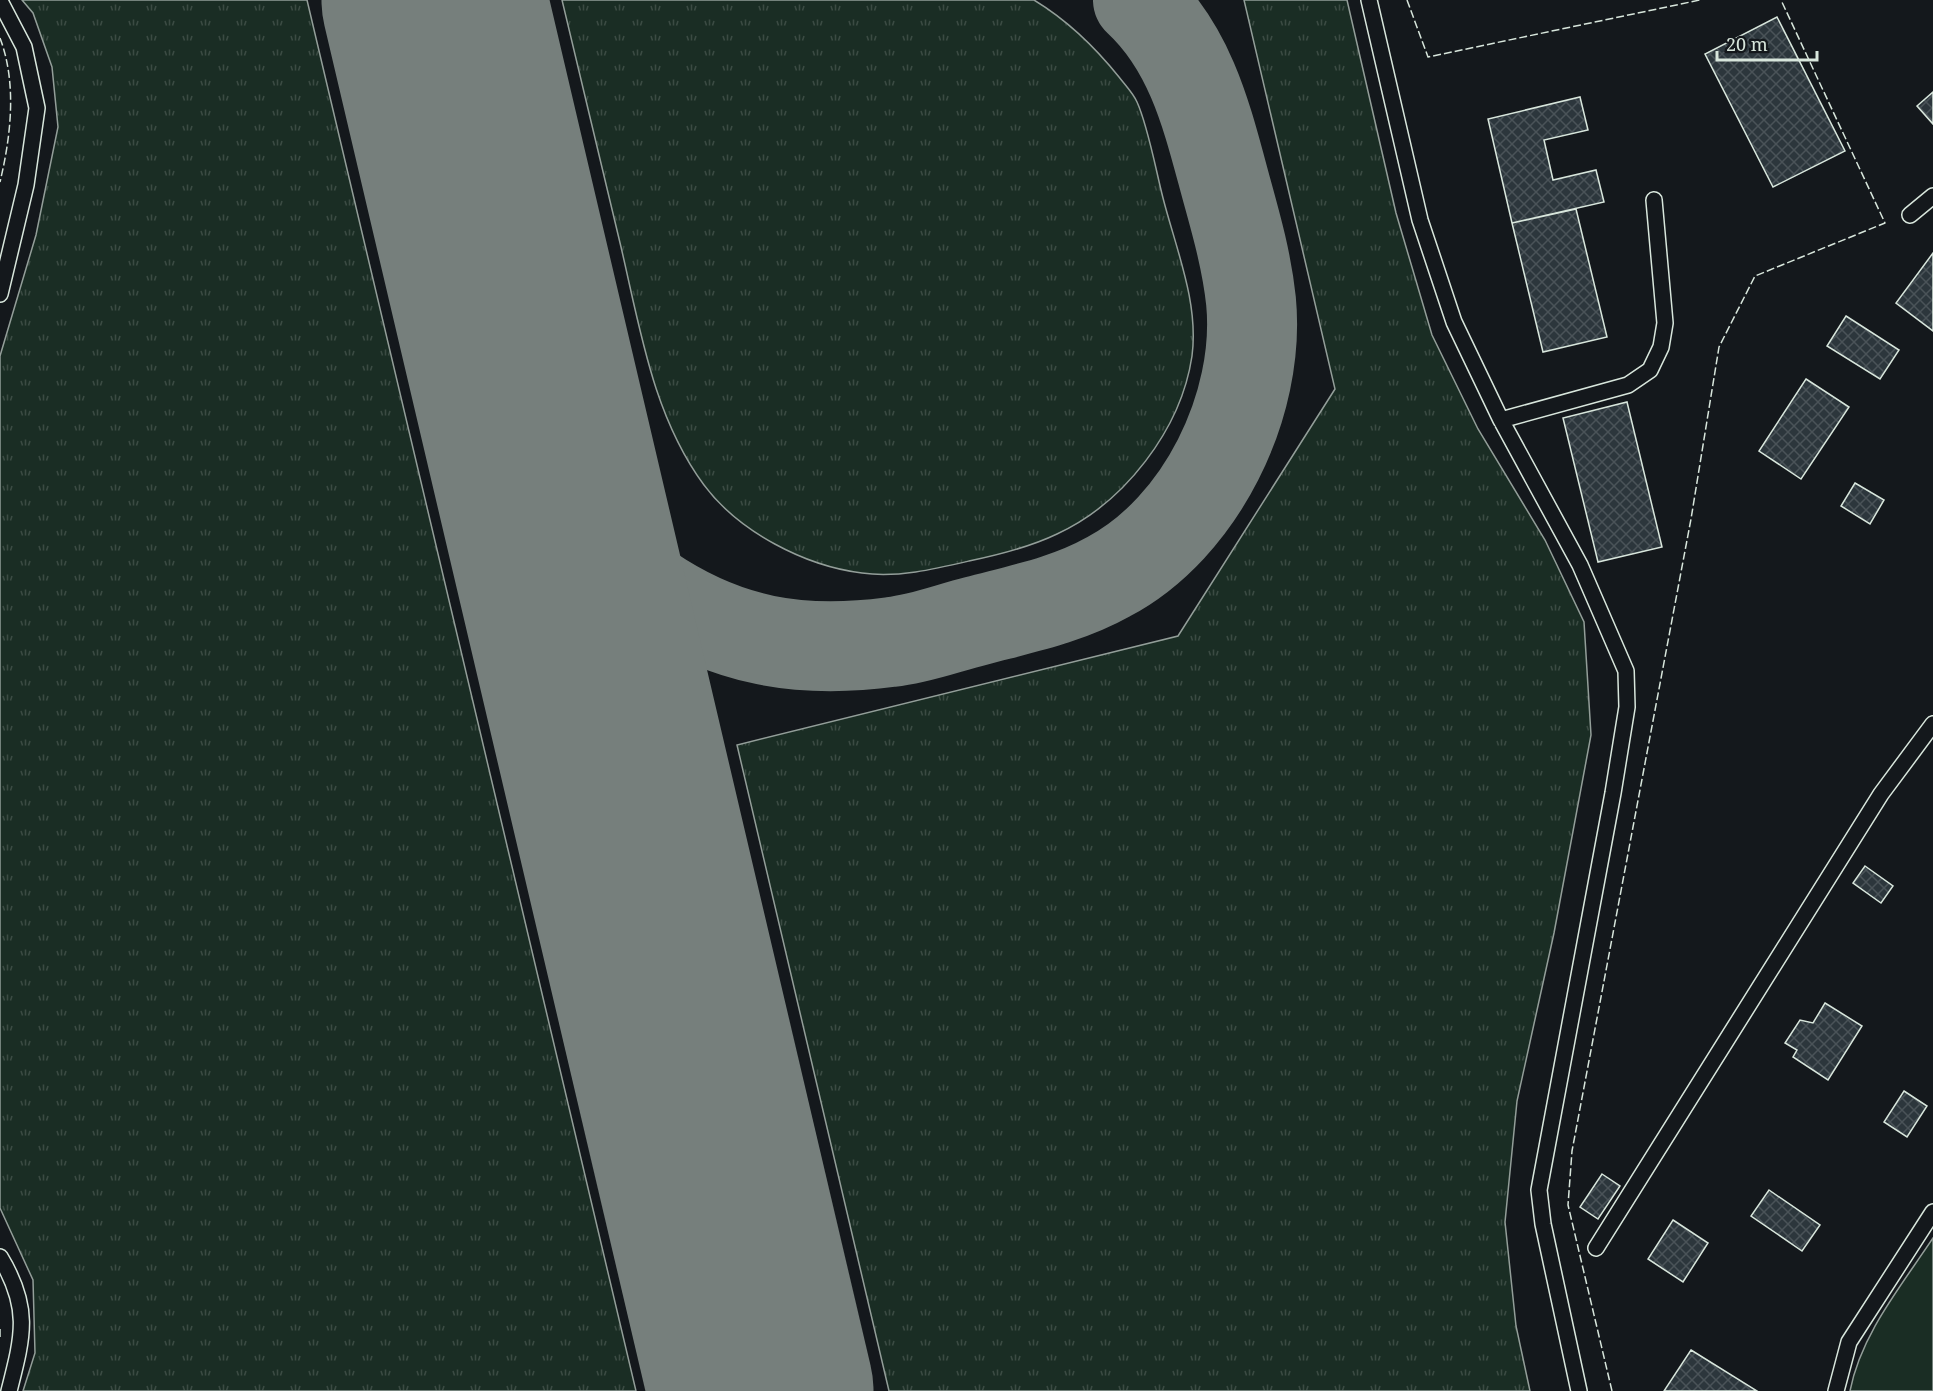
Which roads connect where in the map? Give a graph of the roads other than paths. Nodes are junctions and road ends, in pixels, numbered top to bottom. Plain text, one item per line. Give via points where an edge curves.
1 (1369, 0) edge
2 (0, 2) edge
3 (1933, 196) edge
4 (1654, 200) dead end
5 (1911, 214) dead end
6 (0, 294) edge
7 (1501, 420) junction
8 (1933, 724) edge
9 (1933, 1212) edge
10 (1596, 1248) dead end
11 (0, 1257) edge
12 (9, 1391) edge
13 (1579, 1391) edge
14 (1836, 1391) edge

1 - 7 lane via 1420,220 1454,322
2 - 6 lane via 24,47 37,108 26,185
3 - 5 lane
4 - 7 lane via 1665,323 1661,347 1650,370 1628,385
7 - 13 lane via 1580,565 1626,671 1627,707 1613,794 1539,1190
8 - 10 lane via 1875,804
9 - 14 lane via 1849,1342
11 - 12 lane via 24,1316

